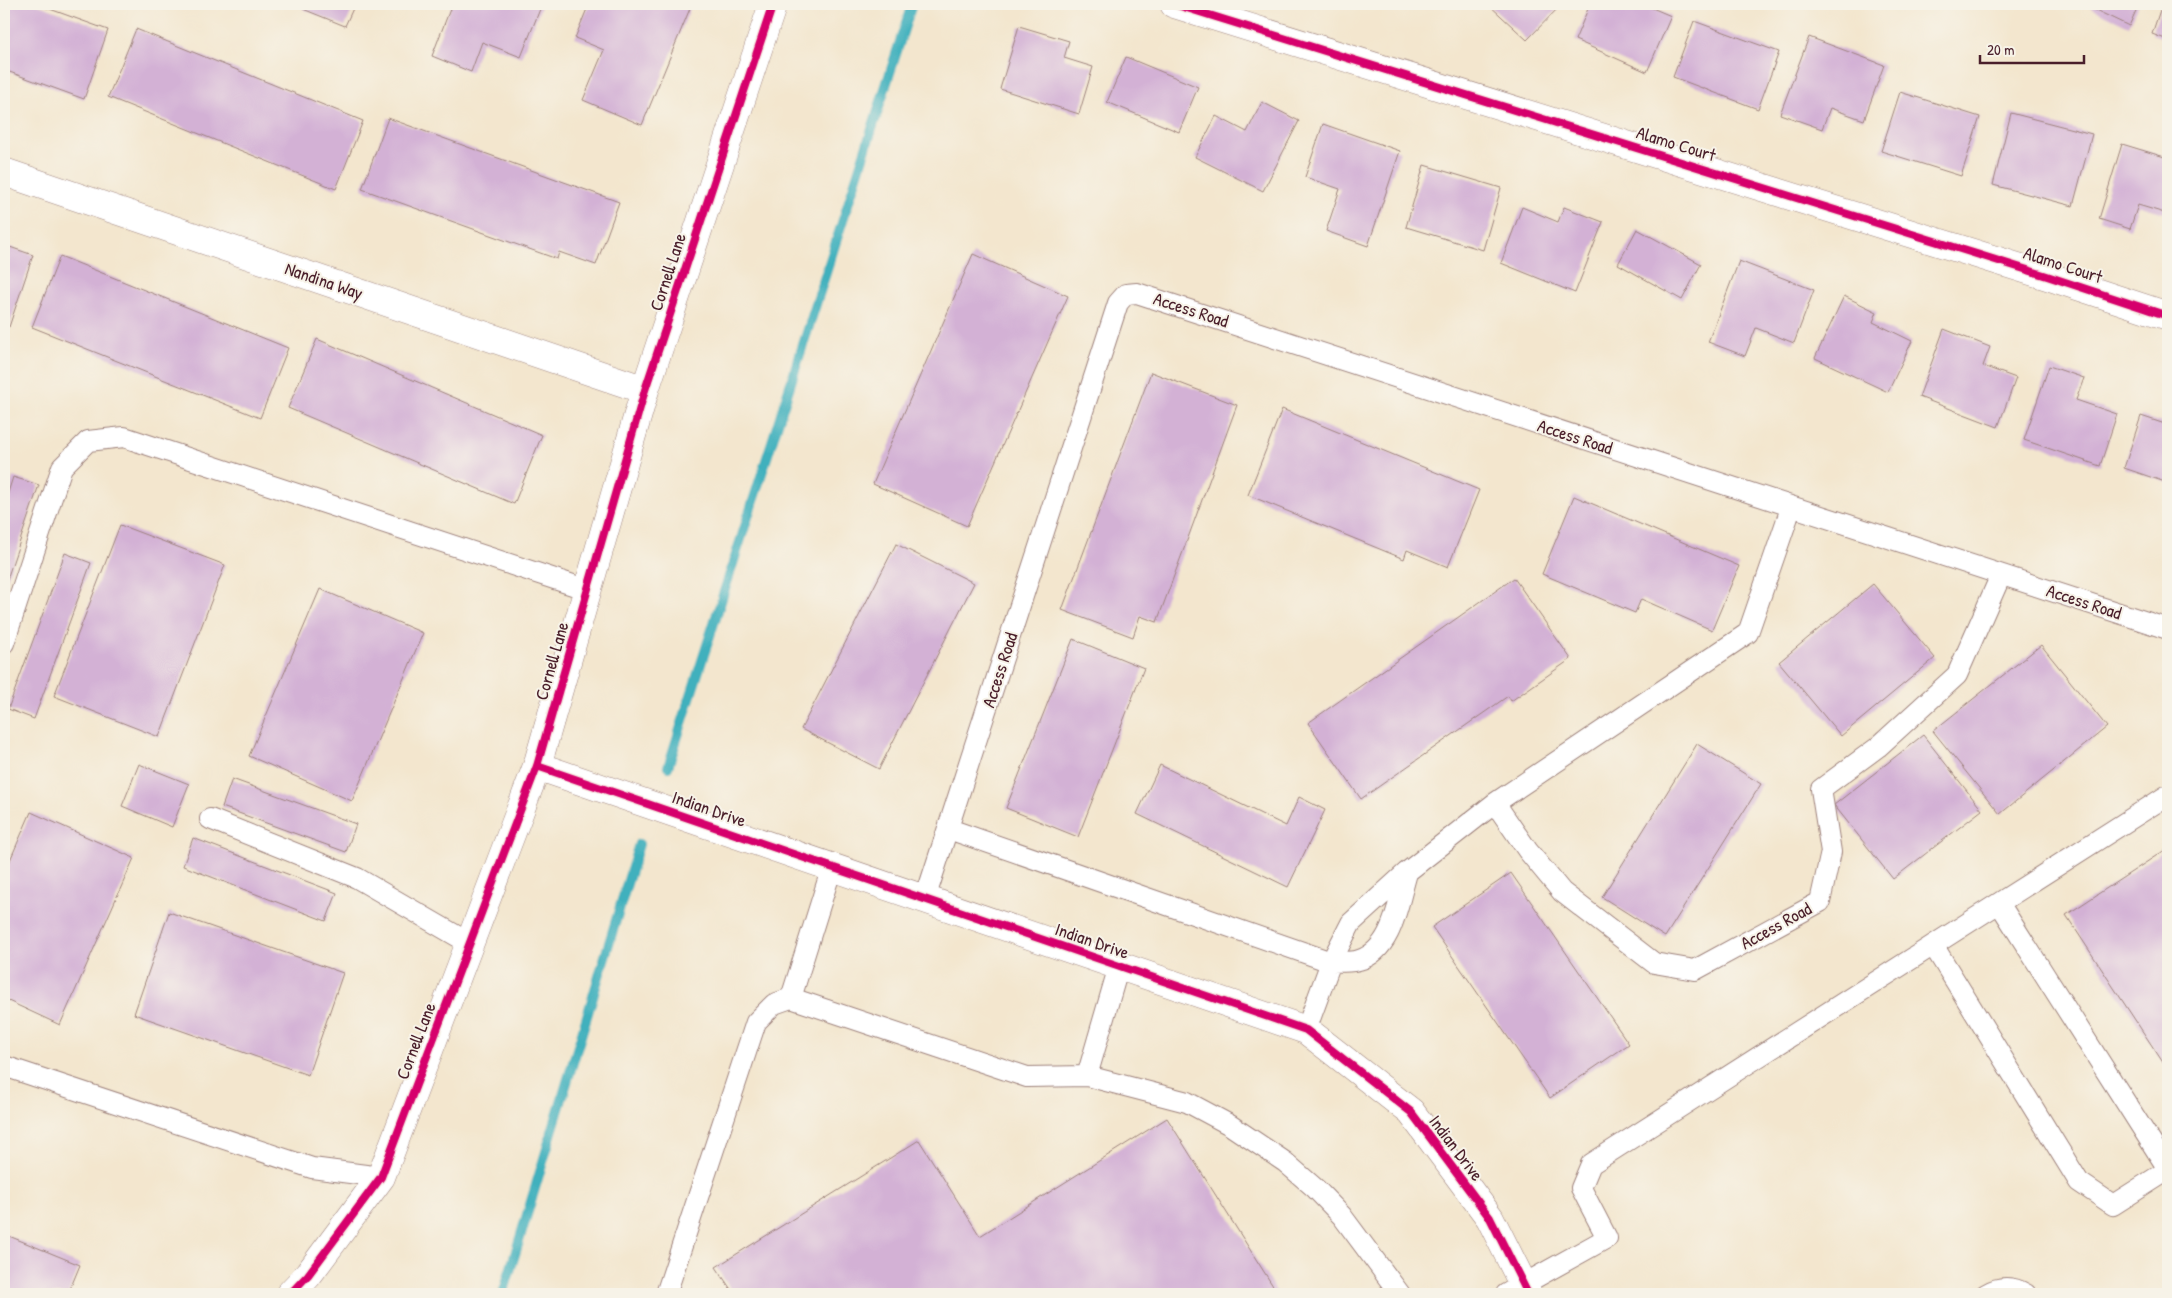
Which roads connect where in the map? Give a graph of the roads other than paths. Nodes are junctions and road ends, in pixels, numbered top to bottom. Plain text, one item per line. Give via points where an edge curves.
1 (773, 4) edge
2 (1174, 4) edge
3 (4, 172) edge
4 (2168, 316) edge
5 (645, 390) junction
6 (1791, 508) junction
7 (2001, 575) junction
8 (588, 590) junction
9 (2168, 630) edge
10 (4, 643) edge
11 (537, 766) junction
12 (2168, 795) edge
13 (1495, 803) junction
14 (210, 819) dead end
15 (948, 829) junction
16 (832, 867) junction
17 (1407, 872) junction
18 (925, 899) junction
19 (1999, 903) junction
20 (469, 943) junction
21 (1933, 945) junction
22 (1331, 962) junction
23 (1119, 966) junction
24 (791, 998) junction
25 (1306, 1030) junction
26 (4, 1066) edge
27 (1087, 1076) junction
28 (2168, 1169) edge
29 (381, 1177) junction
30 (1519, 1291) edge
31 (290, 1294) edge
32 (666, 1294) edge
33 (1400, 1294) edge
34 (1986, 1294) edge
35 (2026, 1294) edge

1 - 5 street, Cornell Lane
2 - 4 street, Alamo Court
3 - 5 street, Nandina Way
5 - 8 street, Cornell Lane
6 - 7 lane, Access Road
6 - 13 lane via 1748,633
6 - 15 lane, Access Road via 1137,292 1126,294 1118,303
7 - 9 lane, Access Road
7 - 13 lane, Access Road via 1957,675 1878,747 1821,789 1831,852 1820,902 1695,970 1654,963 1562,892 1528,851
8 - 10 lane via 124,437 88,441 62,467
8 - 11 street, Cornell Lane
11 - 16 street, Indian Drive
11 - 20 street, Cornell Lane
12 - 19 lane
13 - 17 lane
14 - 20 lane via 357,878
15 - 18 lane, Access Road
15 - 22 lane
16 - 18 street, Indian Drive
16 - 24 lane
17 - 22 lane via 1351,923
17 - 22 lane via 1387,936 1375,953 1358,961
18 - 23 street, Indian Drive
19 - 21 lane
19 - 28 lane
20 - 29 street, Cornell Lane
21 - 28 lane via 2079,1182 2113,1205
21 - 30 lane via 1590,1164 1581,1188 1607,1238
22 - 25 lane
23 - 25 street, Indian Drive
23 - 27 lane
24 - 27 lane via 1027,1077
24 - 32 lane via 774,1004 756,1022
25 - 30 street, Indian Drive via 1411,1112 1490,1218
26 - 29 lane via 312,1168
27 - 33 lane via 1188,1102 1230,1124 1285,1162 1342,1216
29 - 31 street, Cornell Lane via 308,1275
34 - 35 lane via 2004,1288 2018,1289

